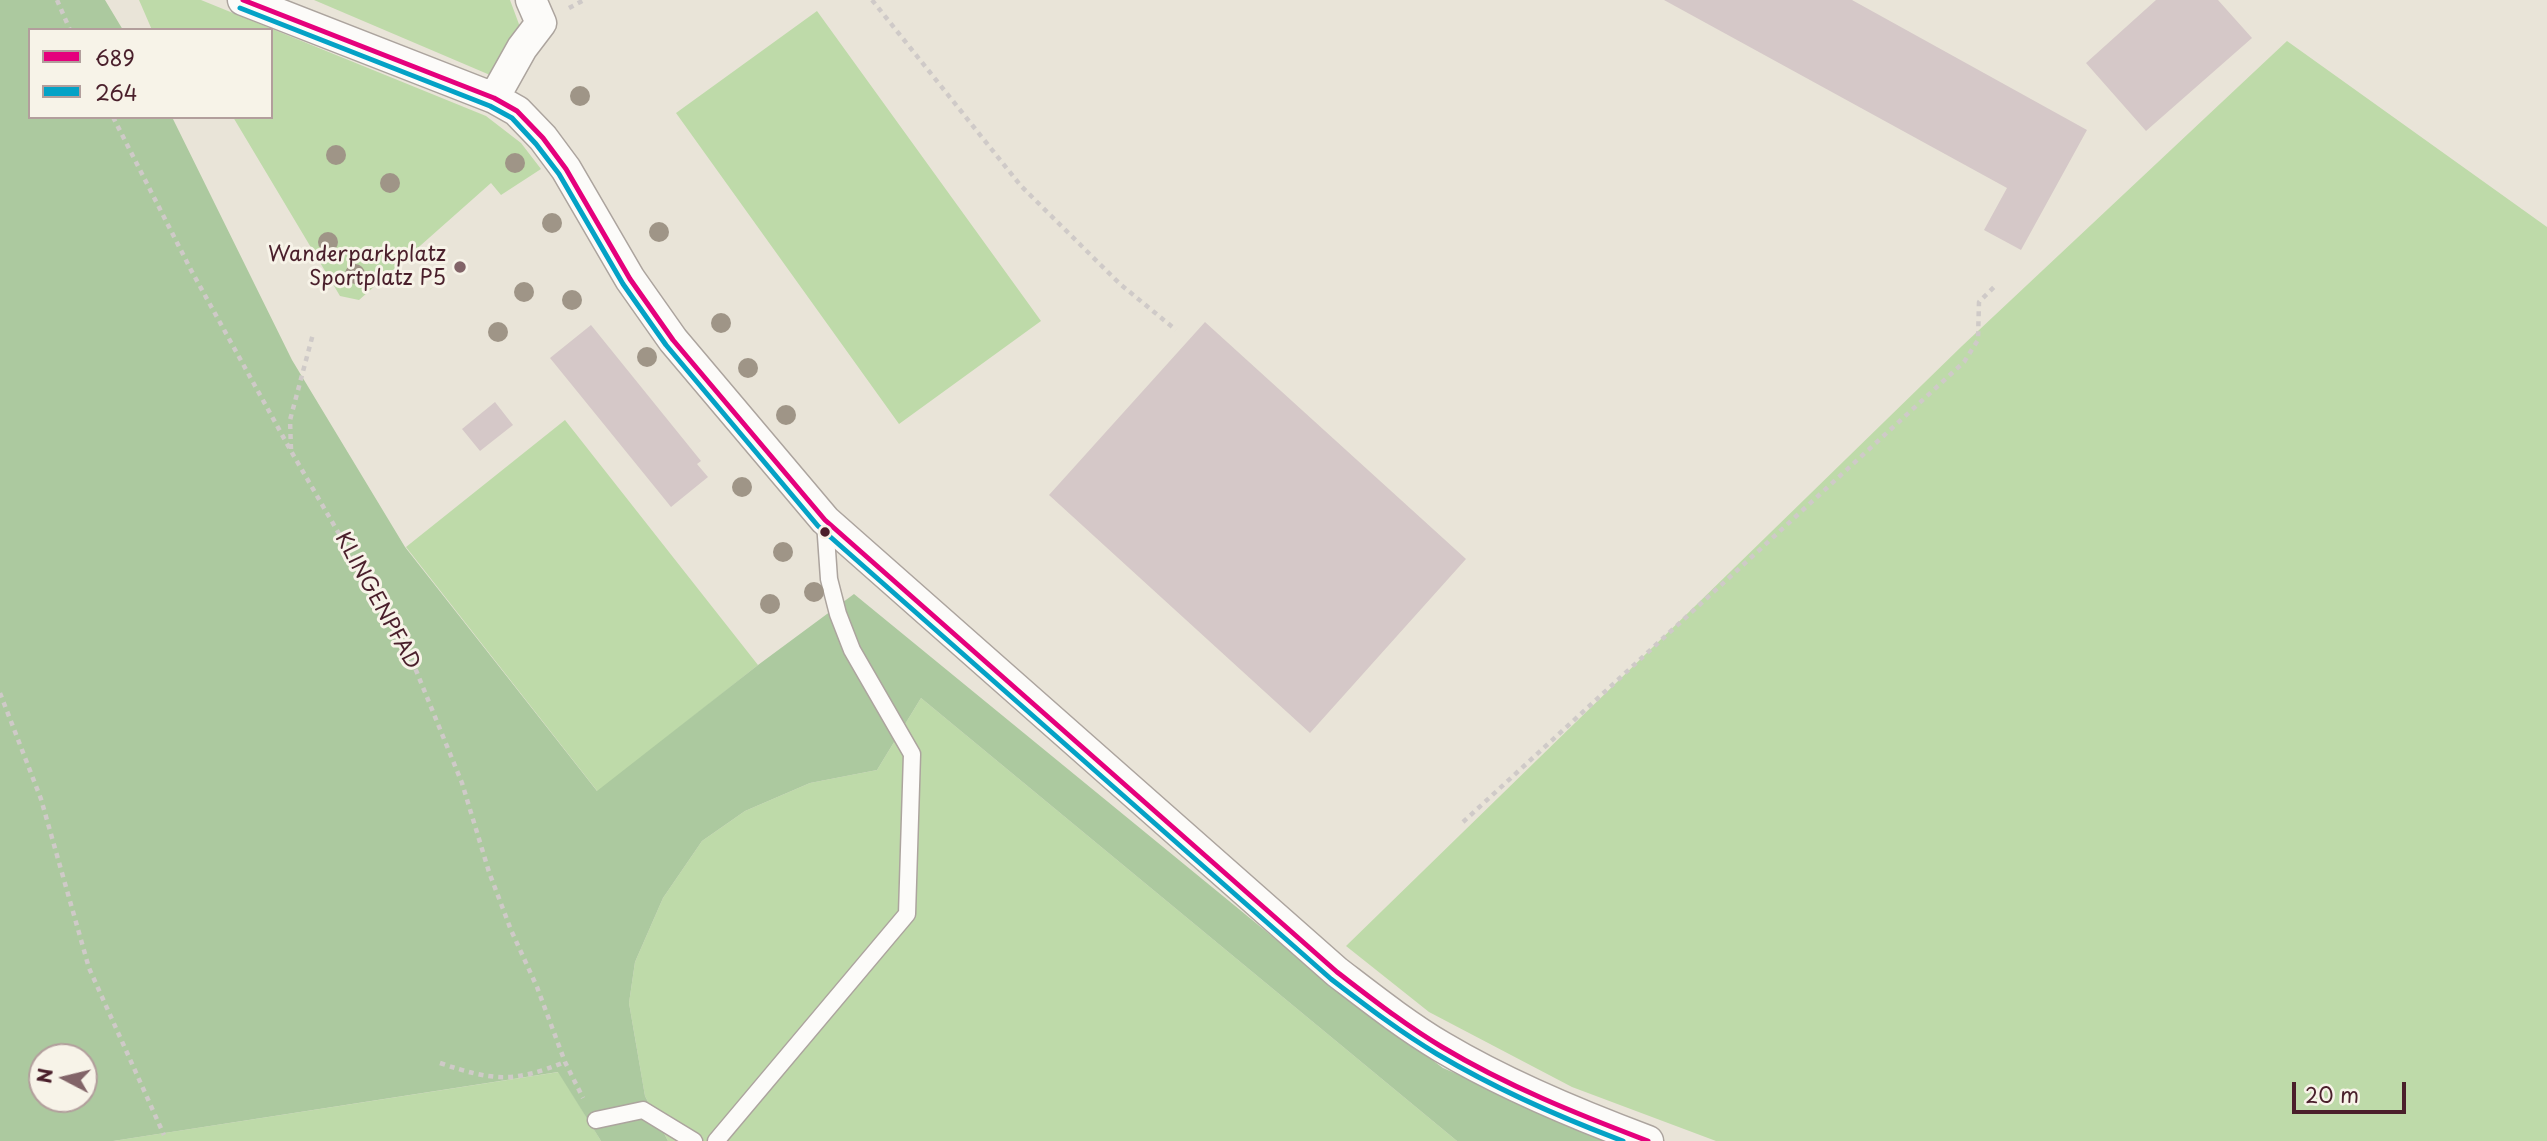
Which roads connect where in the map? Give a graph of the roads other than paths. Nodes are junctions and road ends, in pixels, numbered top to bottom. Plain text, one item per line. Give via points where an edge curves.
1 (243, 0) edge
2 (536, 12) edge
3 (494, 98) junction
4 (825, 520) junction
5 (596, 1120) dead end
6 (694, 1141) edge
7 (716, 1141) edge
8 (1648, 1141) edge

1 - 3 street
2 - 3 street
3 - 4 street via 517,111 549,145 665,329
4 - 7 lane via 829,579 838,614 852,650 912,754 907,914
4 - 8 street via 1337,972 1391,1013 1490,1073
5 - 6 lane via 643,1111

